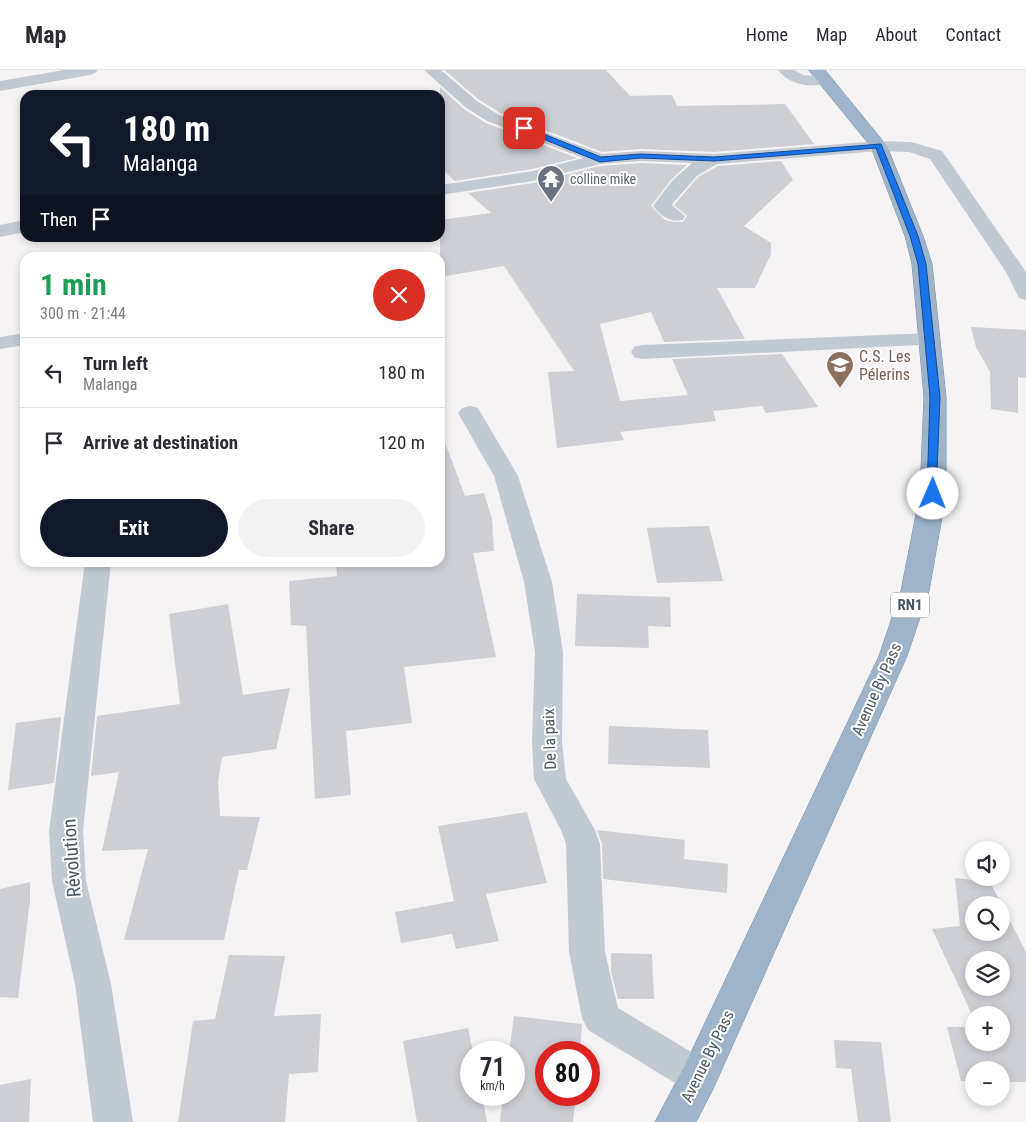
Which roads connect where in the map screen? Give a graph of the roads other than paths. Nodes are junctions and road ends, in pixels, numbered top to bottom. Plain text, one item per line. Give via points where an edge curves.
1 (90, 70) edge
2 (432, 70) edge
3 (786, 70) edge
4 (821, 75) edge
5 (0, 86) edge
6 (879, 146) junction
7 (600, 159) junction
8 (714, 159) junction
9 (445, 189) edge
10 (676, 216) dead end
11 (20, 227) edge
12 (0, 231) edge
13 (1026, 294) edge
14 (930, 339) junction
15 (20, 340) edge
16 (0, 343) edge
17 (642, 352) dead end
18 (470, 413) dead end
19 (97, 567) edge
20 (698, 1077) junction
21 (113, 1122) edge
22 (675, 1122) edge

1 - 5 street
2 - 7 street via 471,104 493,118
3 - 4 street via 792,78 800,80
4 - 6 highway, Avenue By Pass / RN1
6 - 8 street
6 - 13 street via 911,147 936,155 1016,272
6 - 14 highway, Avenue By Pass / RN1 via 922,264
7 - 8 street via 641,156
7 - 9 street via 532,176
8 - 10 street via 700,164 677,184 662,206
11 - 12 street
14 - 17 street
14 - 20 highway, Avenue By Pass / RN1 via 935,397 933,494 915,590 893,656
15 - 16 street
18 - 20 street, De la paix via 506,476 538,582 549,652 550,779 583,844 587,952 601,1018
19 - 21 street, Révolution via 66,831 69,881 93,984
20 - 22 highway, Avenue By Pass / RN1

